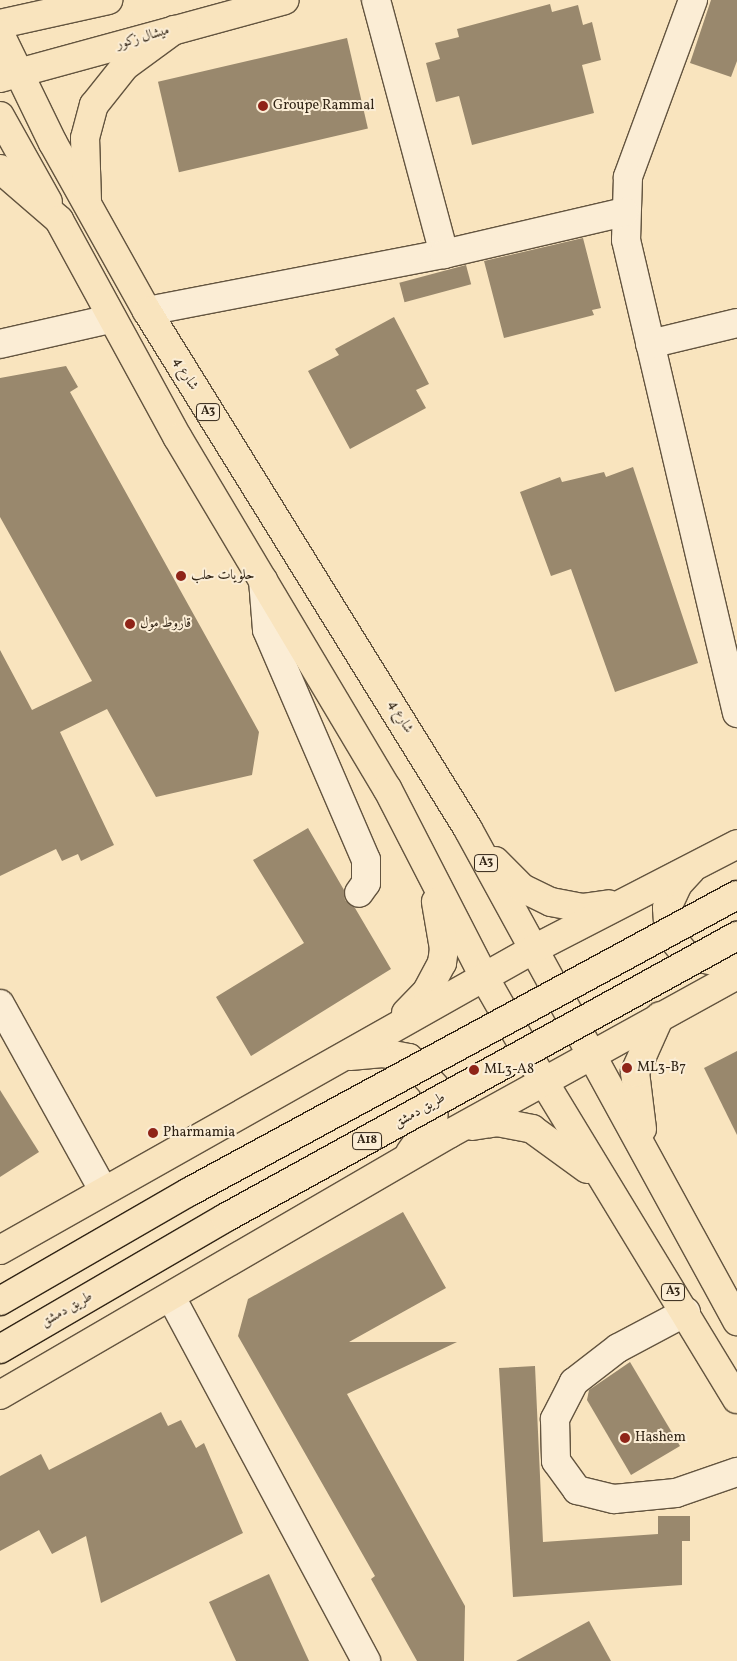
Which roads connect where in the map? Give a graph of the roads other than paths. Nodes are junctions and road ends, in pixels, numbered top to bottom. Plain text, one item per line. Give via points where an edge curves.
1 (108, 0) edge
2 (285, 0) edge
3 (376, 0) edge
4 (693, 0) edge
5 (0, 24) edge
6 (174, 30) junction
7 (0, 34) edge
8 (9, 75) edge
9 (0, 116) edge
10 (0, 169) edge
11 (88, 207) junction
12 (624, 212) junction
13 (59, 220) junction
14 (444, 254) junction
15 (147, 311) junction
16 (110, 319) junction
17 (737, 323) edge
18 (0, 344) edge
19 (650, 344) junction
20 (263, 580) junction
21 (737, 712) edge
22 (468, 829) junction
23 (737, 844) edge
24 (422, 852) junction
25 (700, 862) junction
26 (359, 894) dead end
27 (737, 895) edge
28 (630, 900) junction
29 (737, 936) edge
30 (534, 949) junction
31 (737, 966) edge
32 (737, 975) edge
33 (484, 977) junction
34 (0, 1004) edge
35 (660, 1016) junction
36 (378, 1036) junction
37 (592, 1054) junction
38 (343, 1057) junction
39 (544, 1082) junction
40 (449, 1134) junction
41 (403, 1162) junction
42 (651, 1162) junction
43 (606, 1187) junction
44 (103, 1190) junction
45 (0, 1250) edge
46 (171, 1297) junction
47 (0, 1301) edge
48 (686, 1312) junction
49 (737, 1321) edge
50 (0, 1349) edge
51 (0, 1396) edge
52 (737, 1400) edge
53 (737, 1472) edge
54 (366, 1661) edge

1 - 5 main road
2 - 6 main road, ميشال زكور
3 - 14 street
4 - 12 street via 628,177
6 - 8 main road, ميشال زكور
6 - 11 main road via 125,66 94,105 85,138
7 - 8 main road, شارع 4 / A3
8 - 11 main road, شارع 4 / A3
9 - 13 main road, A3
10 - 13 main road
11 - 15 main road, شارع 4 / A3
12 - 14 street
12 - 19 street via 630,267
13 - 16 main road, A3
14 - 15 street
15 - 22 main road, شارع 4 / A3
16 - 18 street
16 - 20 main road, A3
17 - 19 street
19 - 21 street
20 - 24 main road, A3
20 - 26 street via 268,630 366,860 366,884
22 - 28 main road via 512,879 534,896 582,908
22 - 30 main road, A3
23 - 25 main road
24 - 33 main road, A3
24 - 36 main road via 442,931 442,962 421,998
25 - 28 main road
25 - 31 main road via 672,895 667,908 669,934 686,955
27 - 47 main road, bridge via 189,1192
28 - 30 main road
29 - 50 main road, طريق دمشق / A18, bridge via 225,1218
30 - 33 main road
30 - 37 main road, A3
32 - 35 main road
33 - 36 main road
33 - 39 main road, A3
34 - 44 street
35 - 37 main road
35 - 42 main road via 638,1057 634,1088
36 - 38 main road
37 - 39 main road
37 - 42 main road, A3
38 - 41 main road via 383,1053 409,1058 435,1087 433,1120
38 - 44 main road
39 - 40 main road
39 - 43 main road, A3
40 - 41 main road
40 - 43 main road via 497,1122 532,1129 563,1147
41 - 46 main road
42 - 49 main road, A3
43 - 48 main road, A3
44 - 45 main road
46 - 51 main road
46 - 54 street
48 - 52 main road, A3
48 - 53 street via 618,1348 574,1382 555,1419 556,1461 577,1490 614,1499 676,1493

